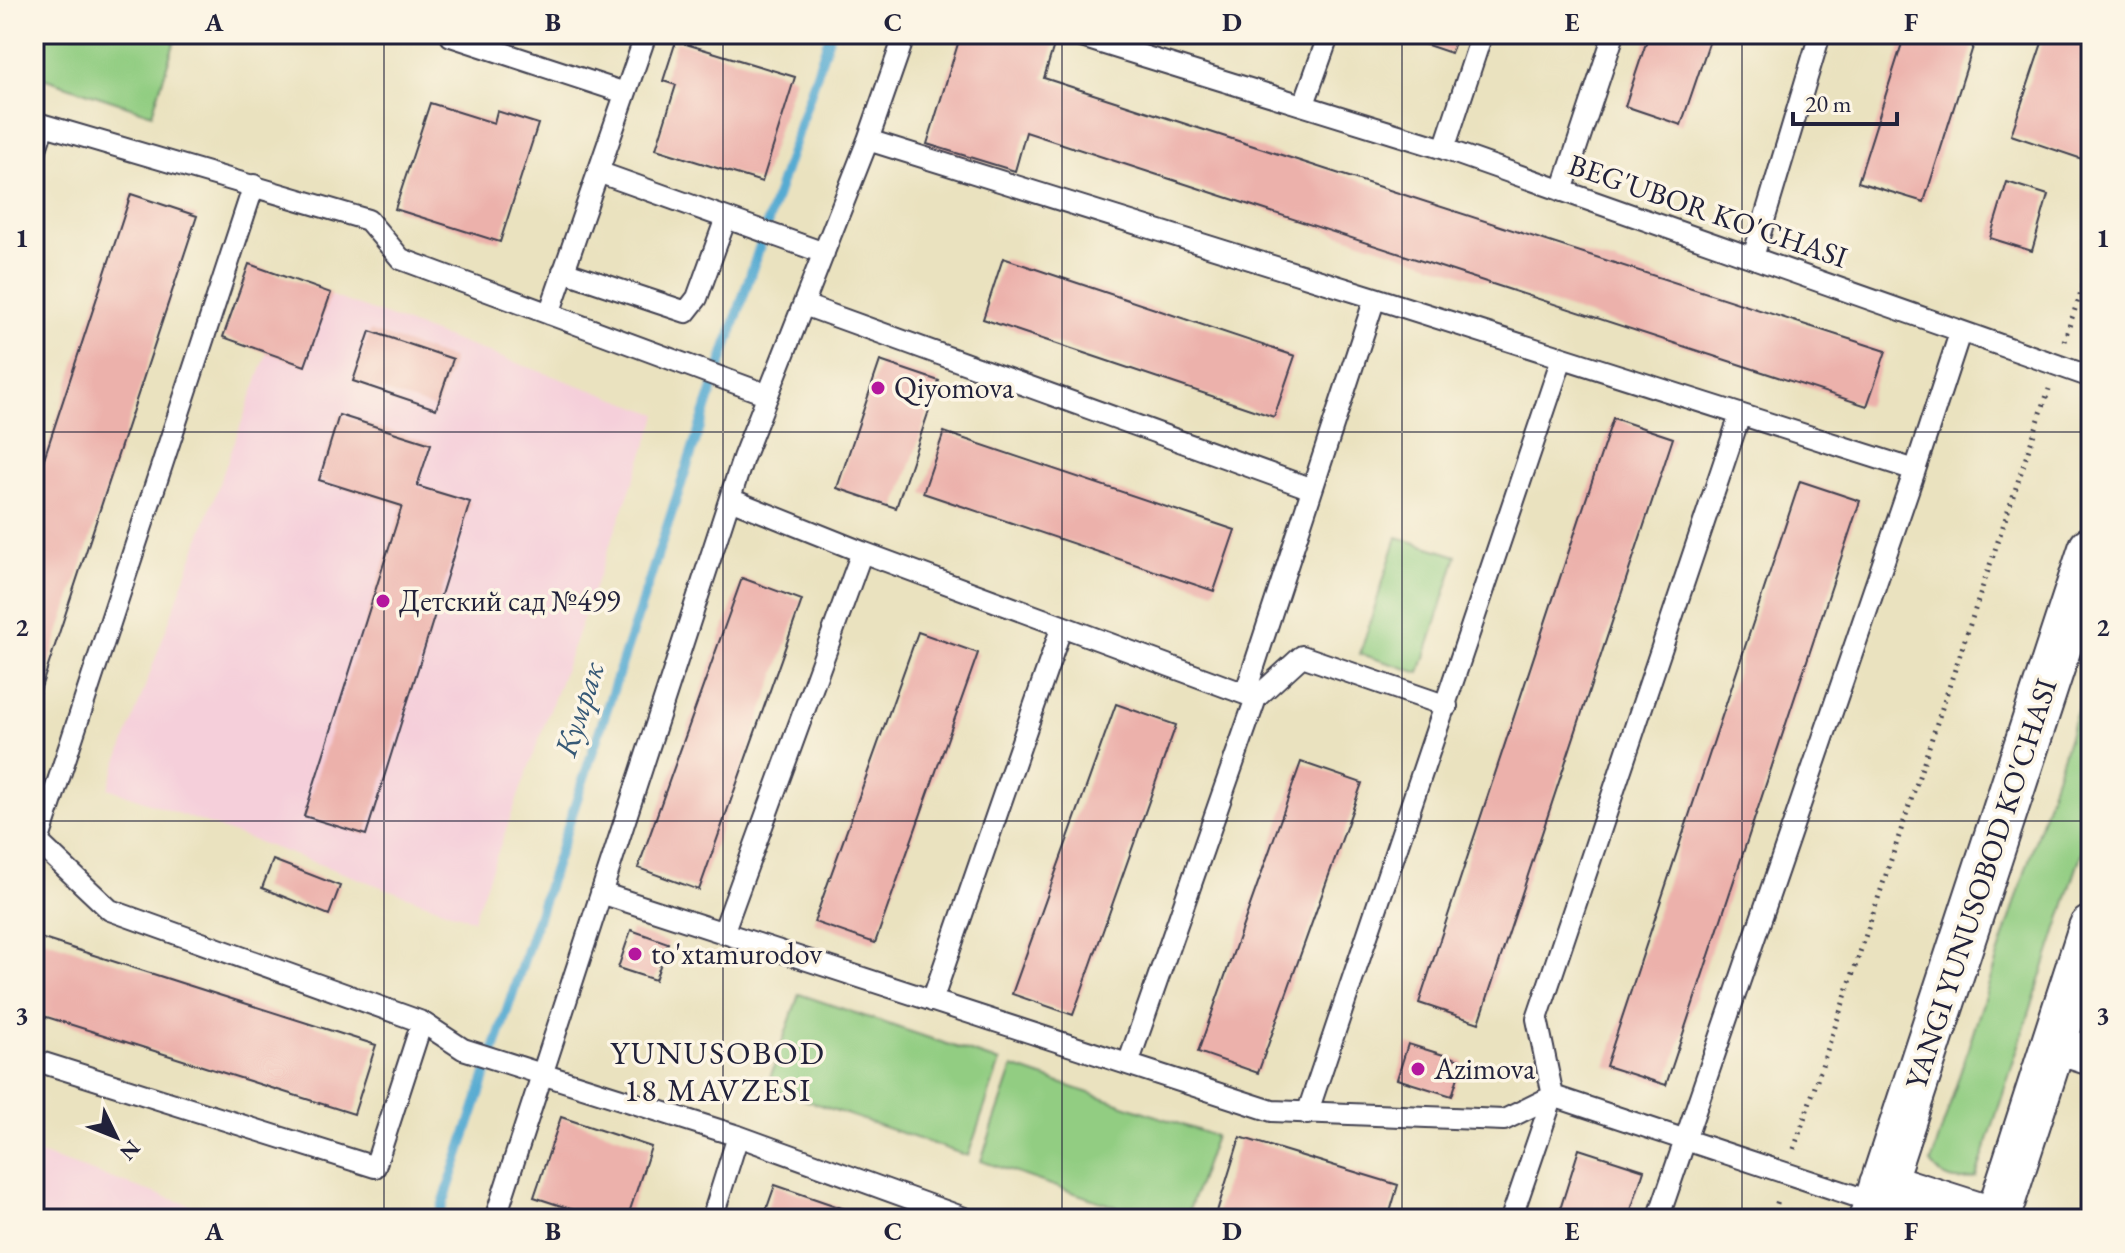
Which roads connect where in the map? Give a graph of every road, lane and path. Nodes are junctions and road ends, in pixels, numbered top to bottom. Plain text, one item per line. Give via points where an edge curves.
1 (646, 34) edge
2 (905, 34) edge
3 (1072, 34) edge
4 (1329, 34) edge
5 (1482, 34) edge
6 (1614, 34) edge
7 (1820, 34) edge
8 (451, 36) edge
9 (625, 93) junction
10 (1304, 104) junction
11 (39, 123) edge
12 (868, 140) junction
13 (1444, 149) junction
14 (34, 155) edge
15 (598, 172) junction
16 (254, 185) junction
17 (1562, 191) junction
18 (726, 218) junction
19 (824, 253) junction
20 (1753, 257) junction
21 (2091, 263) edge
22 (563, 271) junction
23 (1375, 298) junction
24 (804, 305) junction
25 (549, 314) junction
26 (1960, 333) junction
27 (1562, 358) junction
28 (2056, 366) junction
29 (2091, 377) edge
30 (768, 395) junction
31 (1740, 415) junction
32 (1915, 470) junction
33 (1312, 489) junction
34 (730, 499) junction
35 (2091, 549) edge
36 (862, 552) junction
37 (1062, 626) junction
38 (1250, 696) junction
39 (1447, 706) junction
40 (36, 840) edge
41 (601, 893) junction
42 (2091, 928) edge
43 (723, 933) junction
44 (932, 1001) junction
45 (422, 1022) junction
46 (2072, 1050) edge
47 (34, 1060) edge
48 (1128, 1064) junction
49 (542, 1075) junction
50 (1553, 1096) junction
51 (1307, 1114) junction
52 (738, 1136) junction
53 (1684, 1138) junction
54 (1787, 1171) junction
55 (1876, 1202) edge
56 (956, 1217) edge
57 (495, 1219) edge
58 (712, 1219) edge
59 (1511, 1219) edge
60 (1658, 1219) edge
61 (1772, 1219) edge
62 (1995, 1219) edge

1 - 9 lane
2 - 12 lane
3 - 10 lane, BEG'UBOR KO'CHASI
4 - 10 lane
5 - 13 lane
6 - 17 lane
7 - 20 lane
8 - 9 lane
9 - 15 lane
10 - 13 lane, BEG'UBOR KO'CHASI
11 - 14 lane
11 - 16 lane
12 - 19 lane
12 - 23 lane
13 - 17 lane, BEG'UBOR KO'CHASI
15 - 18 lane
15 - 22 lane
16 - 25 lane via 368,220 401,259
16 - 40 lane
17 - 20 lane, BEG'UBOR KO'CHASI
18 - 19 lane
18 - 22 lane via 697,298 686,312
19 - 24 lane
20 - 26 lane, BEG'UBOR KO'CHASI
21 - 28 path
22 - 25 lane
23 - 27 lane
23 - 33 lane
24 - 30 lane
24 - 33 lane
25 - 30 lane
26 - 28 lane, BEG'UBOR KO'CHASI
26 - 32 lane
27 - 31 lane
27 - 39 lane
28 - 29 lane, BEG'UBOR KO'CHASI
28 - 54 path
30 - 34 lane
31 - 32 lane
31 - 50 lane via 1537,1019
32 - 53 lane
33 - 38 lane
34 - 36 lane
34 - 41 lane
35 - 55 main road, YANGI YUNUSOBOD KO'CHASI
36 - 37 lane
36 - 43 lane
37 - 38 lane
37 - 44 lane
38 - 39 lane via 1302,656
38 - 48 lane
39 - 51 lane
40 - 45 lane via 110,910
41 - 43 lane
41 - 49 lane
42 - 46 main road
43 - 44 lane
44 - 48 lane
45 - 47 lane via 375,1167
45 - 49 lane via 463,1049
46 - 62 main road
48 - 51 lane via 1272,1111
49 - 52 lane
49 - 57 lane
50 - 51 lane via 1504,1120
50 - 53 lane
50 - 59 lane
52 - 56 lane
52 - 58 lane
53 - 54 lane
53 - 60 lane
54 - 55 lane
54 - 61 path
55 - 62 main road

